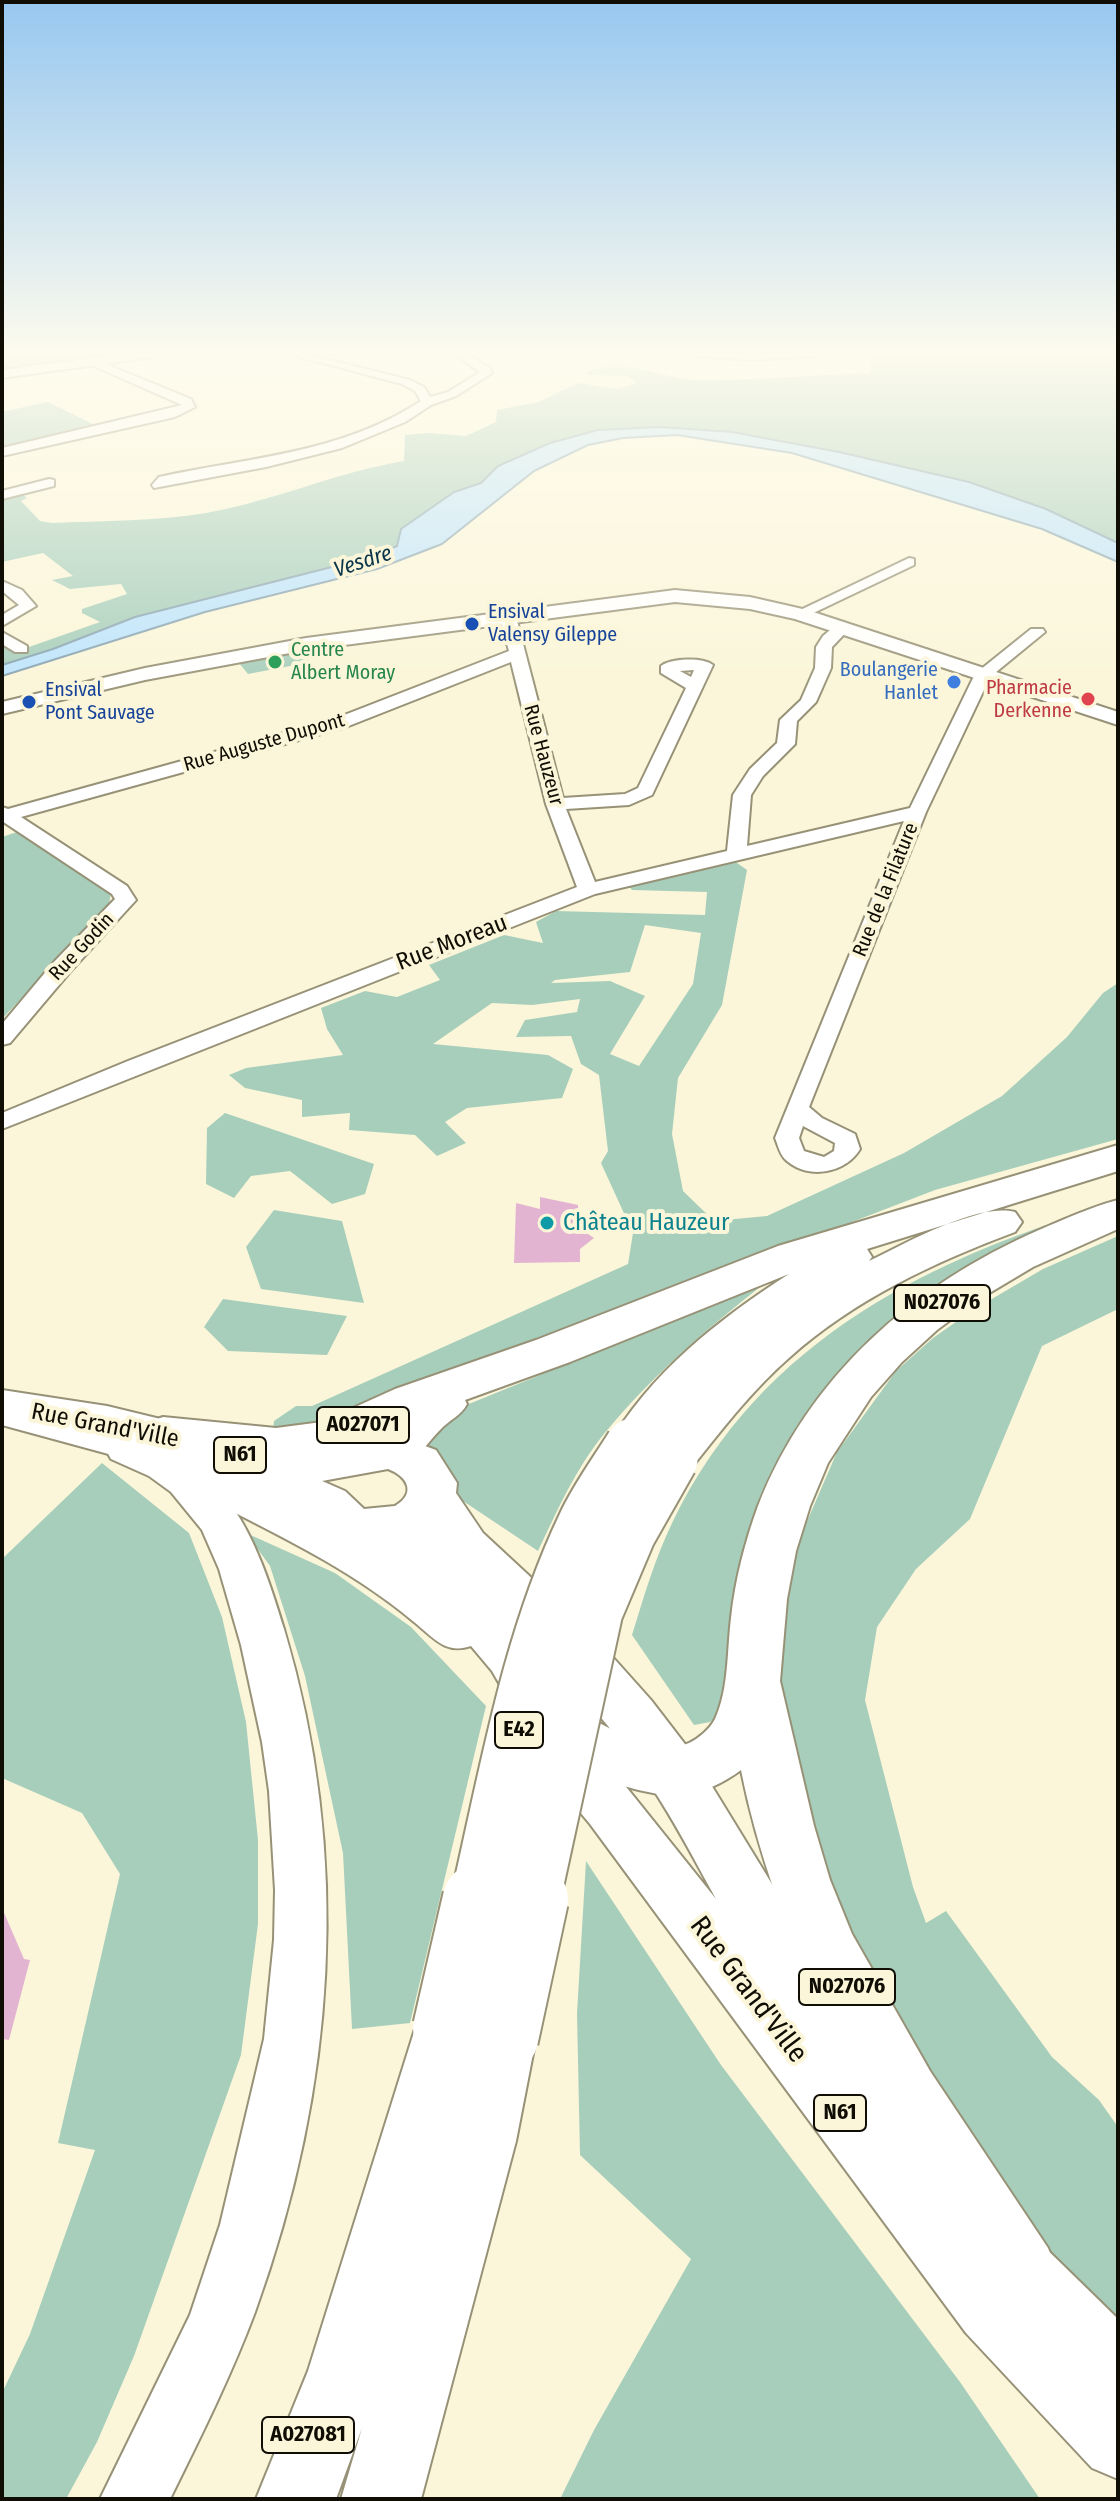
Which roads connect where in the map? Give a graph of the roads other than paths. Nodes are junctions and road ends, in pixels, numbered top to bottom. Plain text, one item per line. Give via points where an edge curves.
1 (223, 470) edge
2 (49, 483) dead end
3 (159, 485) dead end
4 (2, 495) edge
5 (909, 562) dead end
6 (2, 585) edge
7 (800, 614) junction
8 (508, 617) junction
9 (2, 621) edge
10 (842, 628) junction
11 (1037, 632) dead end
12 (2, 637) edge
13 (21, 649) dead end
14 (516, 654) junction
15 (983, 674) junction
16 (696, 687) dead end
17 (2, 708) edge
18 (1118, 719) edge
19 (555, 804) junction
20 (917, 812) junction
21 (4, 814) edge
22 (737, 853) junction
23 (588, 890) junction
24 (2, 1038) edge
25 (797, 1109) dead end
26 (2, 1122) edge
27 (1118, 1158) edge
28 (1118, 1185) edge
29 (941, 1211) junction
30 (1118, 1213) edge
31 (553, 1351) junction
32 (2, 1408) edge
33 (66, 1427) junction
34 (158, 1442) junction
35 (651, 1452) junction
36 (370, 1455) junction
37 (432, 1495) junction
38 (328, 1504) junction
39 (391, 1528) junction
40 (753, 1667) junction
41 (566, 1748) junction
42 (671, 1769) junction
43 (476, 2034) junction
44 (1022, 2274) junction
45 (1118, 2369) edge
46 (346, 2371) junction
47 (1118, 2442) edge
48 (134, 2499) edge
49 (270, 2499) edge
50 (296, 2499) edge
51 (381, 2499) edge

1 - 3 street
2 - 4 street
5 - 7 street
6 - 9 street via 28,606
7 - 8 street via 675,596
7 - 10 street
8 - 14 street, Rue Hauzeur
8 - 17 street via 306,644
10 - 15 street
10 - 22 street via 824,647 823,668 808,702 789,720 786,744 742,795
11 - 15 street
12 - 13 street
14 - 19 street, Rue Hauzeur
14 - 21 street, Rue Auguste Dupont via 340,723
15 - 18 street
15 - 20 street, Rue de la Filature
16 - 19 street via 646,791 629,799
19 - 23 street, Rue Hauzeur
20 - 22 street, Rue Moreau
20 - 25 street, Rue de la Filature
21 - 24 street, Rue Godin via 120,890 126,900
22 - 23 street, Rue Moreau
23 - 26 street, Rue Moreau
27 - 29 highway, E42
28 - 35 highway, E42 via 949,1240 844,1294 774,1345 720,1398
29 - 31 highway via 794,1256
29 - 35 highway, E42 via 795,1289 740,1329 654,1413
30 - 40 highway, N027076 via 961,1289 885,1349 843,1395 811,1447 772,1543
31 - 34 highway, A027071 via 412,1401 322,1440 276,1446 208,1437
31 - 36 highway, A027071 via 435,1408
32 - 33 main road, Rue Grand'Ville / N61
32 - 34 main road, Rue Grand'Ville / N61
33 - 34 main road, Rue Grand'Ville / N61
33 - 48 main road via 165,1466 216,1514 250,1595 286,1725 301,1869 293,2041 257,2205 221,2315
34 - 36 main road, Rue Grand'Ville / N61 via 288,1467
34 - 38 main road, Rue Grand'Ville / N61
34 - 41 main road via 397,1580 435,1608
35 - 43 highway, E42, bridge via 628,1533 595,1611
36 - 37 main road, Rue Grand'Ville / N61 via 419,1462 433,1483
36 - 38 main road via 333,1473
37 - 39 main road via 418,1516
37 - 42 main road, Rue Grand'Ville / N61 via 465,1547 573,1649
38 - 39 main road, Rue Grand'Ville / N61 via 351,1525
39 - 41 main road, Rue Grand'Ville / N61 via 511,1656
40 - 42 highway via 743,1726 725,1751 702,1764
40 - 44 highway, N027076 via 787,1841 815,1920 895,2073
41 - 42 highway via 586,1747 615,1760
41 - 47 main road, Rue Grand'Ville / N61 via 991,2308
42 - 44 main road, Rue Grand'Ville / N61 via 795,1979 879,2105 948,2196
43 - 46 highway, E42
43 - 51 highway, E42 via 481,2141
44 - 45 main road, Rue Grand'Ville / N61
46 - 49 highway, A027081
46 - 50 highway, E42

